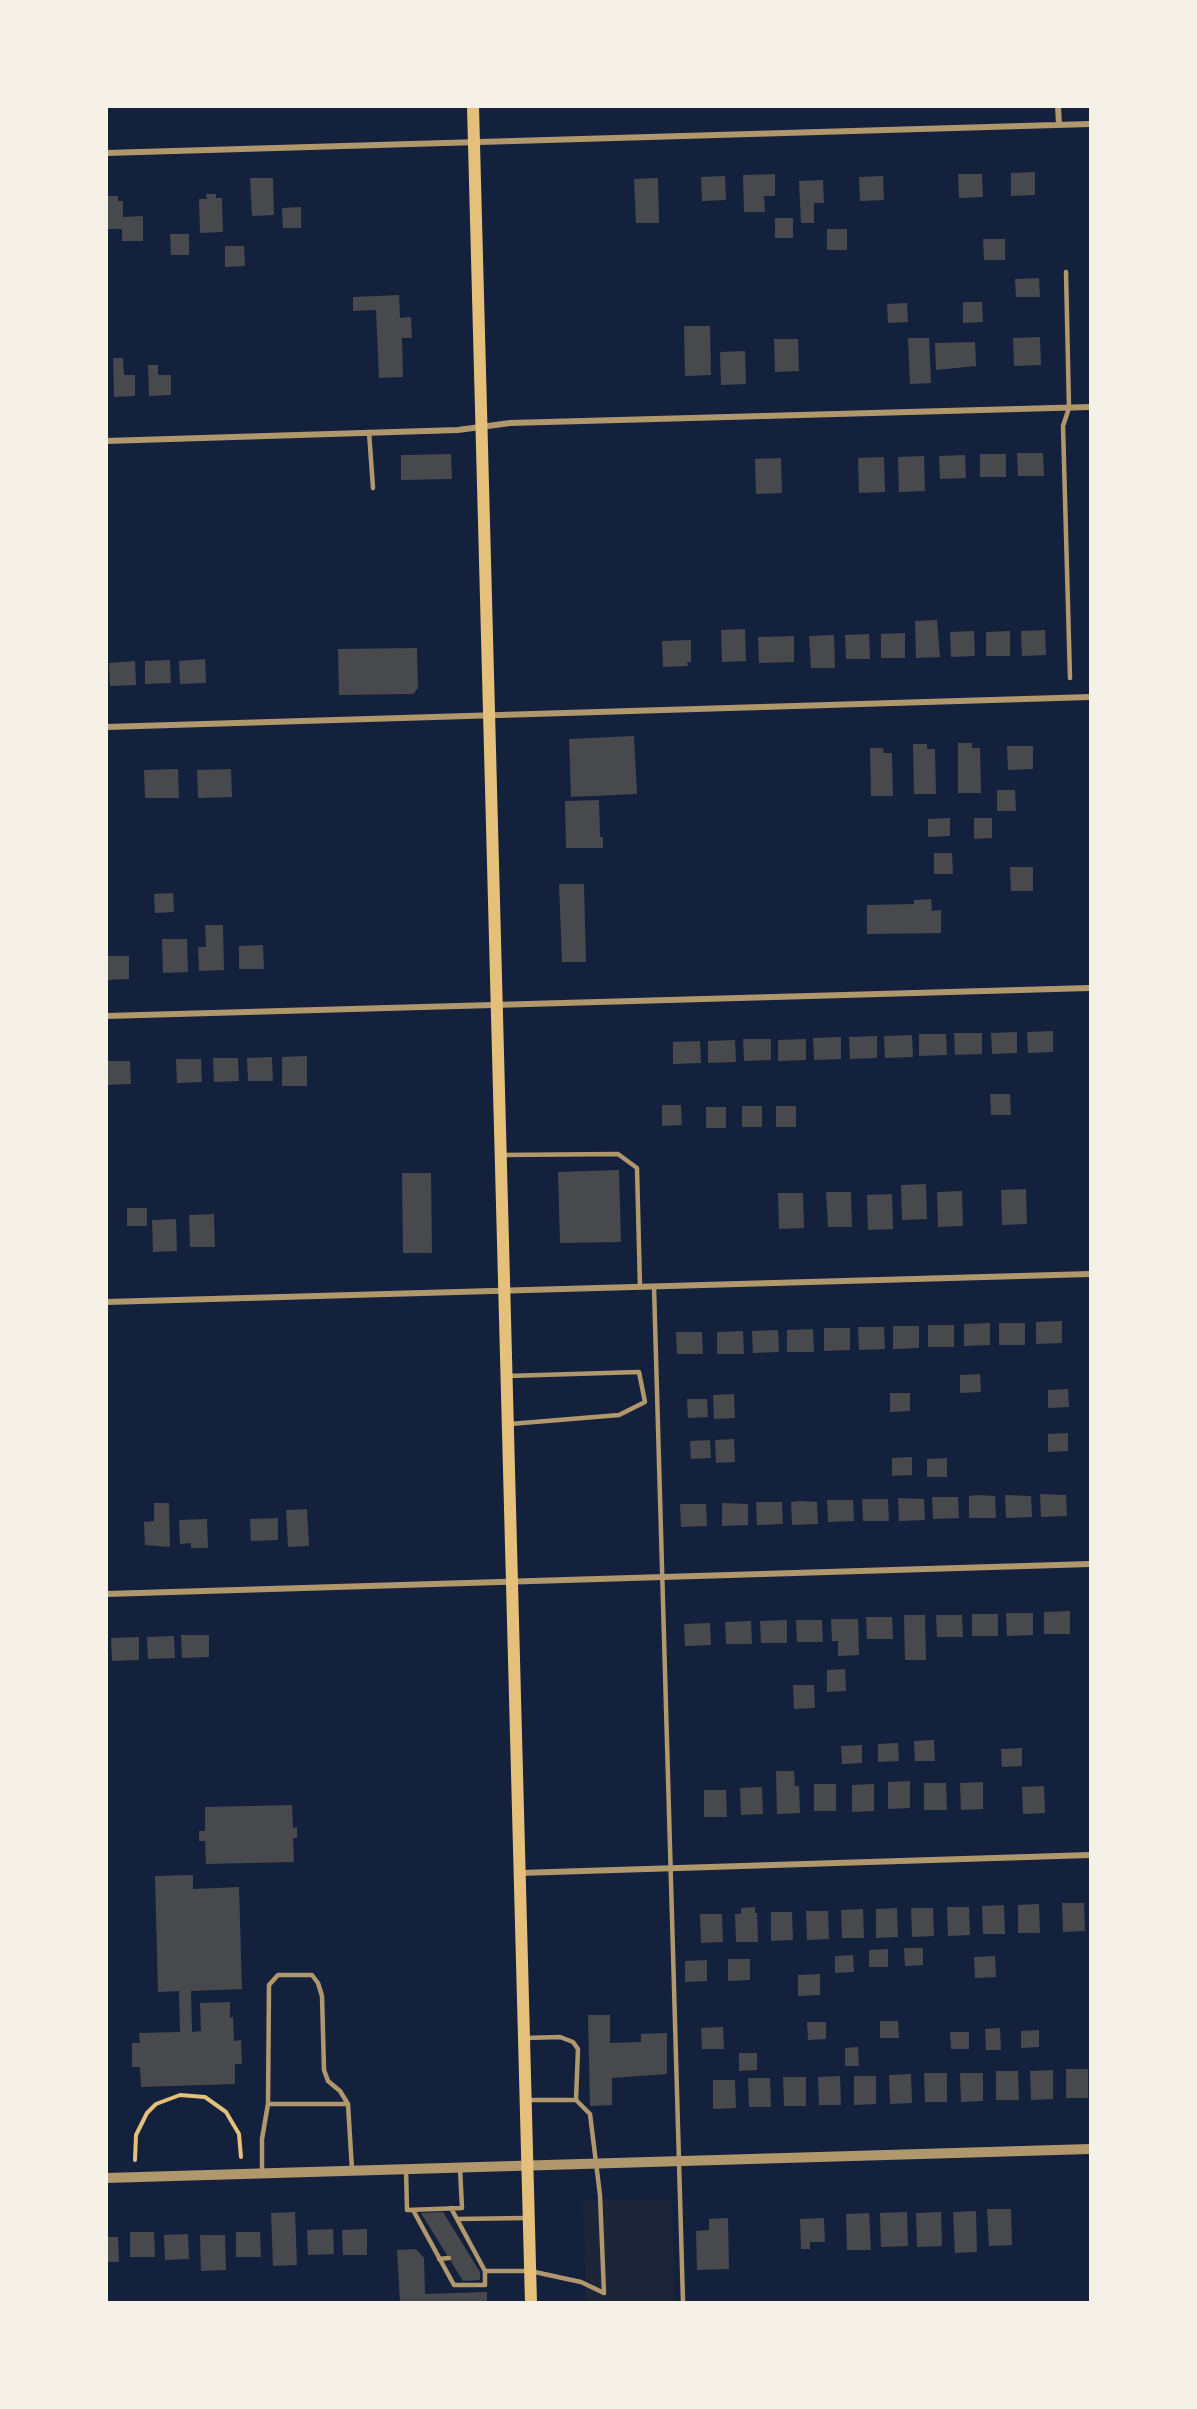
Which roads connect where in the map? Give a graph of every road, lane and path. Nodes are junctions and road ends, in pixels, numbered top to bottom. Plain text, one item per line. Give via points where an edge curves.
1 (473, 106) edge
2 (1058, 106) edge
3 (1090, 124) edge
4 (1059, 125) junction
5 (474, 143) junction
6 (106, 153) edge
7 (1066, 272) dead end
8 (1090, 407) edge
9 (1069, 408) junction
10 (481, 426) junction
11 (369, 432) junction
12 (106, 441) edge
13 (373, 488) dead end
14 (1070, 678) dead end
15 (1090, 697) edge
16 (490, 717) junction
17 (106, 727) edge
18 (1090, 988) edge
19 (497, 1006) junction
20 (106, 1016) edge
21 (501, 1155) junction
22 (1090, 1274) edge
23 (640, 1287) junction
24 (654, 1287) junction
25 (505, 1292) junction
26 (106, 1302) edge
27 (507, 1376) junction
28 (508, 1424) junction
29 (1090, 1564) edge
30 (663, 1577) junction
31 (513, 1582) junction
32 (106, 1594) edge
33 (1090, 1855) edge
34 (670, 1868) junction
35 (520, 1873) junction
36 (525, 2038) junction
37 (526, 2100) junction
38 (576, 2100) junction
39 (268, 2104) junction
40 (348, 2104) junction
41 (1090, 2149) edge
42 (241, 2157) dead end
43 (135, 2160) dead end
44 (680, 2161) junction
45 (595, 2163) junction
46 (528, 2165) junction
47 (460, 2167) junction
48 (406, 2169) junction
49 (352, 2170) junction
50 (262, 2173) junction
51 (106, 2178) edge
52 (451, 2208) junction
53 (413, 2210) junction
54 (529, 2218) junction
55 (457, 2219) junction
56 (465, 2232) junction
57 (456, 2233) dead end
58 (435, 2235) dead end
59 (427, 2236) junction
60 (478, 2256) junction
61 (470, 2257) dead end
62 (449, 2258) dead end
63 (440, 2259) junction
64 (485, 2271) junction
65 (530, 2271) junction
66 (531, 2302) edge
67 (683, 2302) edge

1 - 5 main road
2 - 4 street
3 - 4 street
4 - 5 street
5 - 6 street
5 - 10 main road
7 - 9 lane
8 - 9 street
9 - 10 street
9 - 14 lane via 1063,426
10 - 11 street
10 - 16 main road
11 - 12 street
11 - 13 lane
15 - 16 street
16 - 17 street
16 - 19 main road
18 - 19 street
19 - 20 street
19 - 21 main road
21 - 23 lane via 618,1154 638,1168
21 - 25 main road
22 - 24 street
23 - 24 street
23 - 25 street
24 - 30 lane
25 - 26 street
25 - 27 main road
27 - 28 main road
27 - 28 lane via 639,1372 645,1402 619,1415
28 - 31 main road
29 - 30 street
30 - 31 street
30 - 34 lane
31 - 32 street
31 - 35 main road
33 - 34 street
34 - 35 street
34 - 44 lane
35 - 36 main road
36 - 37 main road
36 - 38 lane via 560,2037 573,2042 578,2049
37 - 38 lane
37 - 46 main road
38 - 45 lane via 590,2114
39 - 40 lane
39 - 40 lane via 269,1984 278,1975 312,1975 321,1996 324,2070 328,2081
39 - 50 lane
40 - 49 lane
41 - 44 street
42 - 43 path via 239,2134 226,2112 205,2097 186,2095 168,2098 147,2113 136,2135
44 - 45 street
44 - 67 lane
45 - 46 street
45 - 65 lane via 604,2293 581,2282
46 - 47 street
46 - 54 main road
47 - 48 street
47 - 52 lane via 462,2208
48 - 49 street
48 - 53 lane via 408,2210
49 - 50 street
50 - 51 street
52 - 53 lane
52 - 55 lane
53 - 59 lane
54 - 55 lane
54 - 65 main road
55 - 56 lane
56 - 57 lane
56 - 60 lane
58 - 59 lane
59 - 63 lane
60 - 61 lane
60 - 64 lane
62 - 63 lane
63 - 64 lane via 454,2285 485,2285
64 - 65 lane
65 - 66 main road

